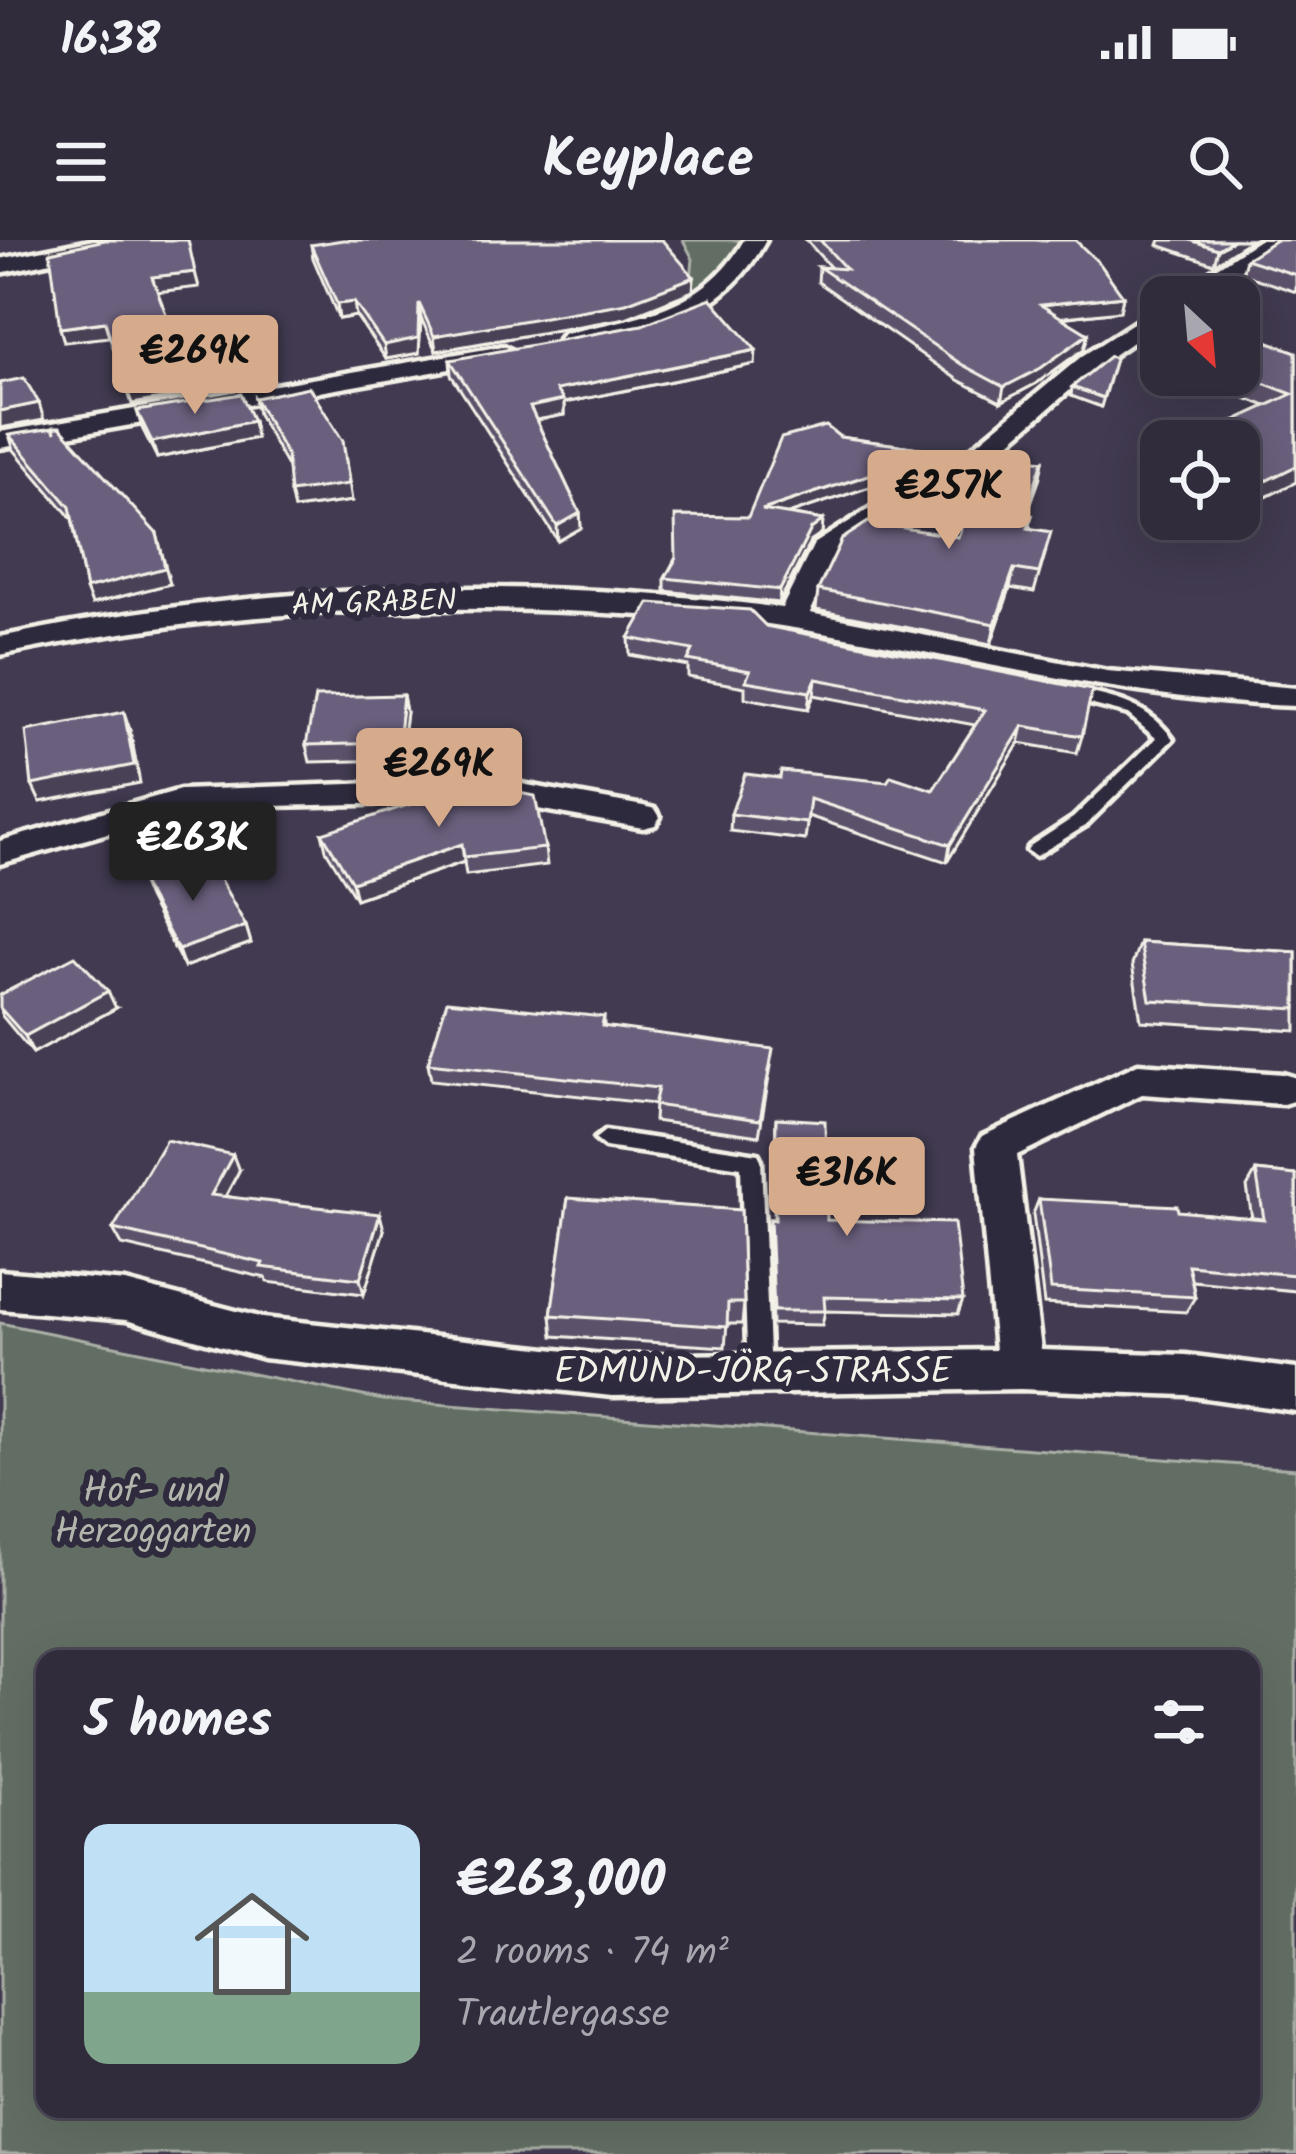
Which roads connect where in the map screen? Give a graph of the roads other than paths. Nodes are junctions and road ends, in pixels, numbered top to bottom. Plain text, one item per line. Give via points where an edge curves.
1 (125, 240) edge
2 (755, 240) edge
3 (1273, 241) edge
4 (1296, 255) edge
5 (0, 266) edge
6 (1216, 276) edge
7 (1140, 326) edge
8 (0, 440) edge
9 (771, 622) junction
10 (0, 646) edge
11 (1054, 692) edge
12 (1296, 697) edge
13 (643, 817) dead end
14 (1036, 850) dead end
15 (0, 854) edge
16 (1283, 1089) dead end
17 (605, 1139) dead end
18 (0, 1290) edge
19 (1020, 1370) junction
20 (759, 1377) junction
21 (1296, 1390) edge

1 - 5 street
2 - 8 street via 739,271 708,300 663,320
3 - 4 street
3 - 6 street
7 - 9 street via 954,476 824,550
9 - 10 street, AM GRABEN via 575,601 335,601 184,614
9 - 12 street, AM GRABEN via 1204,696
11 - 14 lane via 1128,705 1165,739 1079,822
13 - 15 street via 494,790 271,795 180,801
16 - 19 street via 1138,1079 996,1147
17 - 20 lane via 751,1160
18 - 20 street, EDMUND-JÖRG-STRASSE via 126,1301 262,1338 457,1362 612,1376
19 - 20 street, EDMUND-JÖRG-STRASSE
19 - 21 street, EDMUND-JÖRG-STRASSE via 1186,1376

